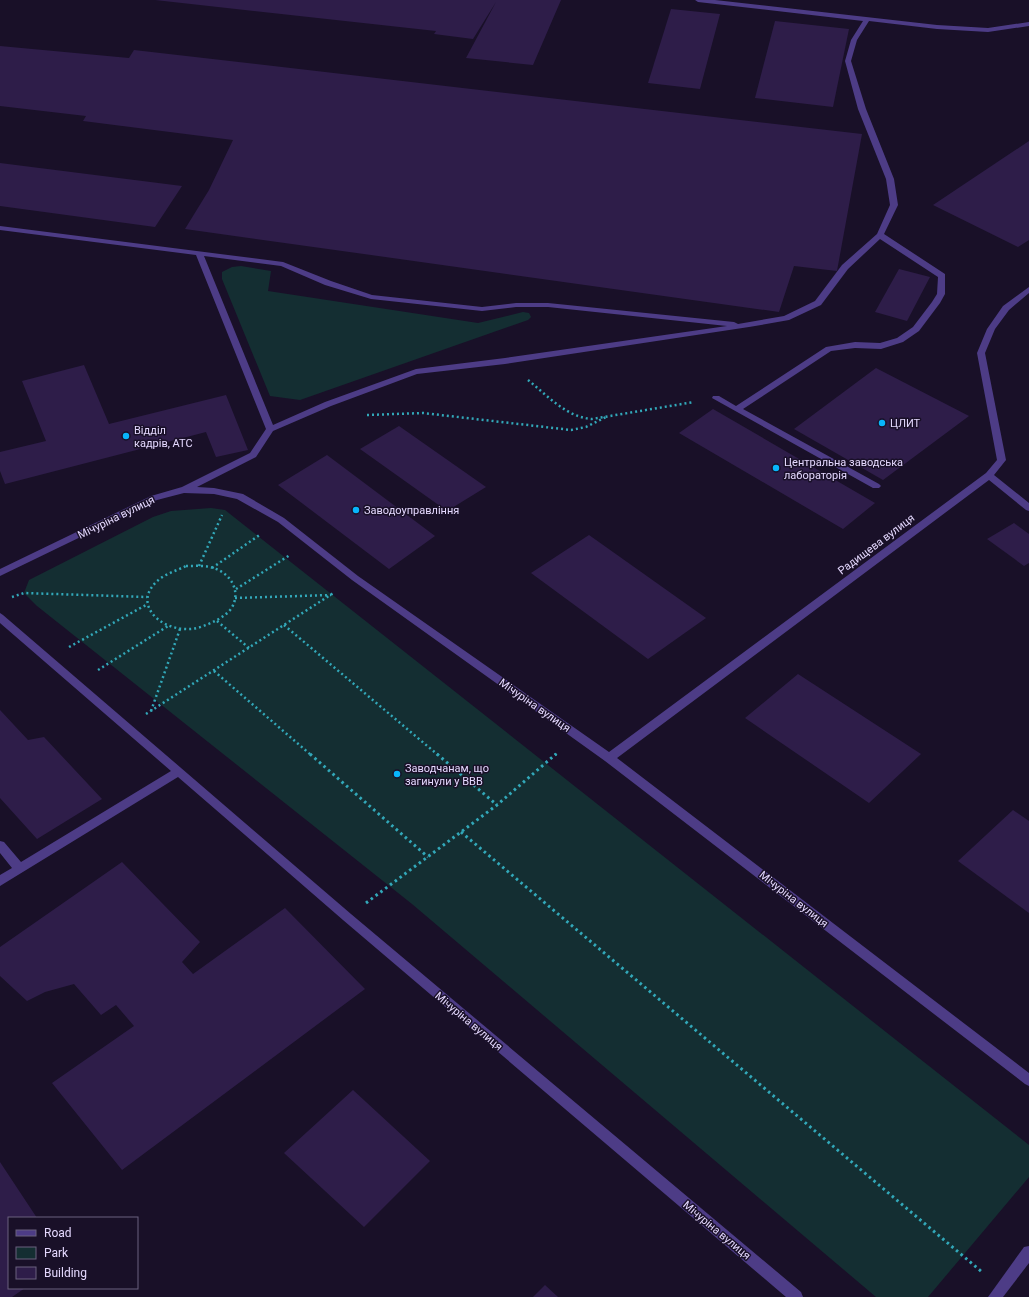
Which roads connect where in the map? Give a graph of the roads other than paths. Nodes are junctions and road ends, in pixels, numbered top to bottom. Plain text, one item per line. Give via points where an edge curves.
1 (698, 0) edge
2 (867, 20) junction
3 (1029, 24) edge
4 (0, 228) edge
5 (880, 235) junction
6 (199, 253) junction
7 (1029, 289) edge
8 (749, 325) junction
9 (716, 398) road end
10 (737, 409) junction
11 (270, 429) junction
12 (989, 475) junction
13 (876, 486) dead end
14 (184, 490) junction
15 (1029, 508) edge
16 (0, 573) edge
17 (0, 617) edge
18 (609, 758) junction
19 (178, 772) junction
20 (0, 844) edge
21 (20, 869) junction
22 (0, 881) edge
23 (1029, 1080) edge
24 (1029, 1252) edge
25 (999, 1293) edge
26 (796, 1297) edge

1 - 2 street
2 - 3 street via 988,30
2 - 5 street via 854,40 848,61 862,109 890,179 894,205
4 - 6 street
5 - 8 street via 845,267 818,303 786,318
5 - 10 street via 942,276 941,294 916,329 900,340 881,346 855,345 829,349
6 - 8 street via 283,264 371,297 482,309 548,304
6 - 11 street
7 - 12 street, Радищева вулиця via 1006,308 991,329 981,353 1002,460
8 - 11 street via 416,372 328,404
9 - 10 street
10 - 13 street
11 - 14 street via 253,455
12 - 15 street
12 - 18 street, Радищева вулиця
14 - 16 street, Мічуріна вулиця via 154,498
14 - 18 street, Мічуріна вулиця via 214,490 240,496 281,520 354,578
17 - 19 street, Мічуріна вулиця
18 - 23 street, Мічуріна вулиця
19 - 21 street
19 - 26 street, Мічуріна вулиця
20 - 21 street
21 - 22 street
24 - 25 street

